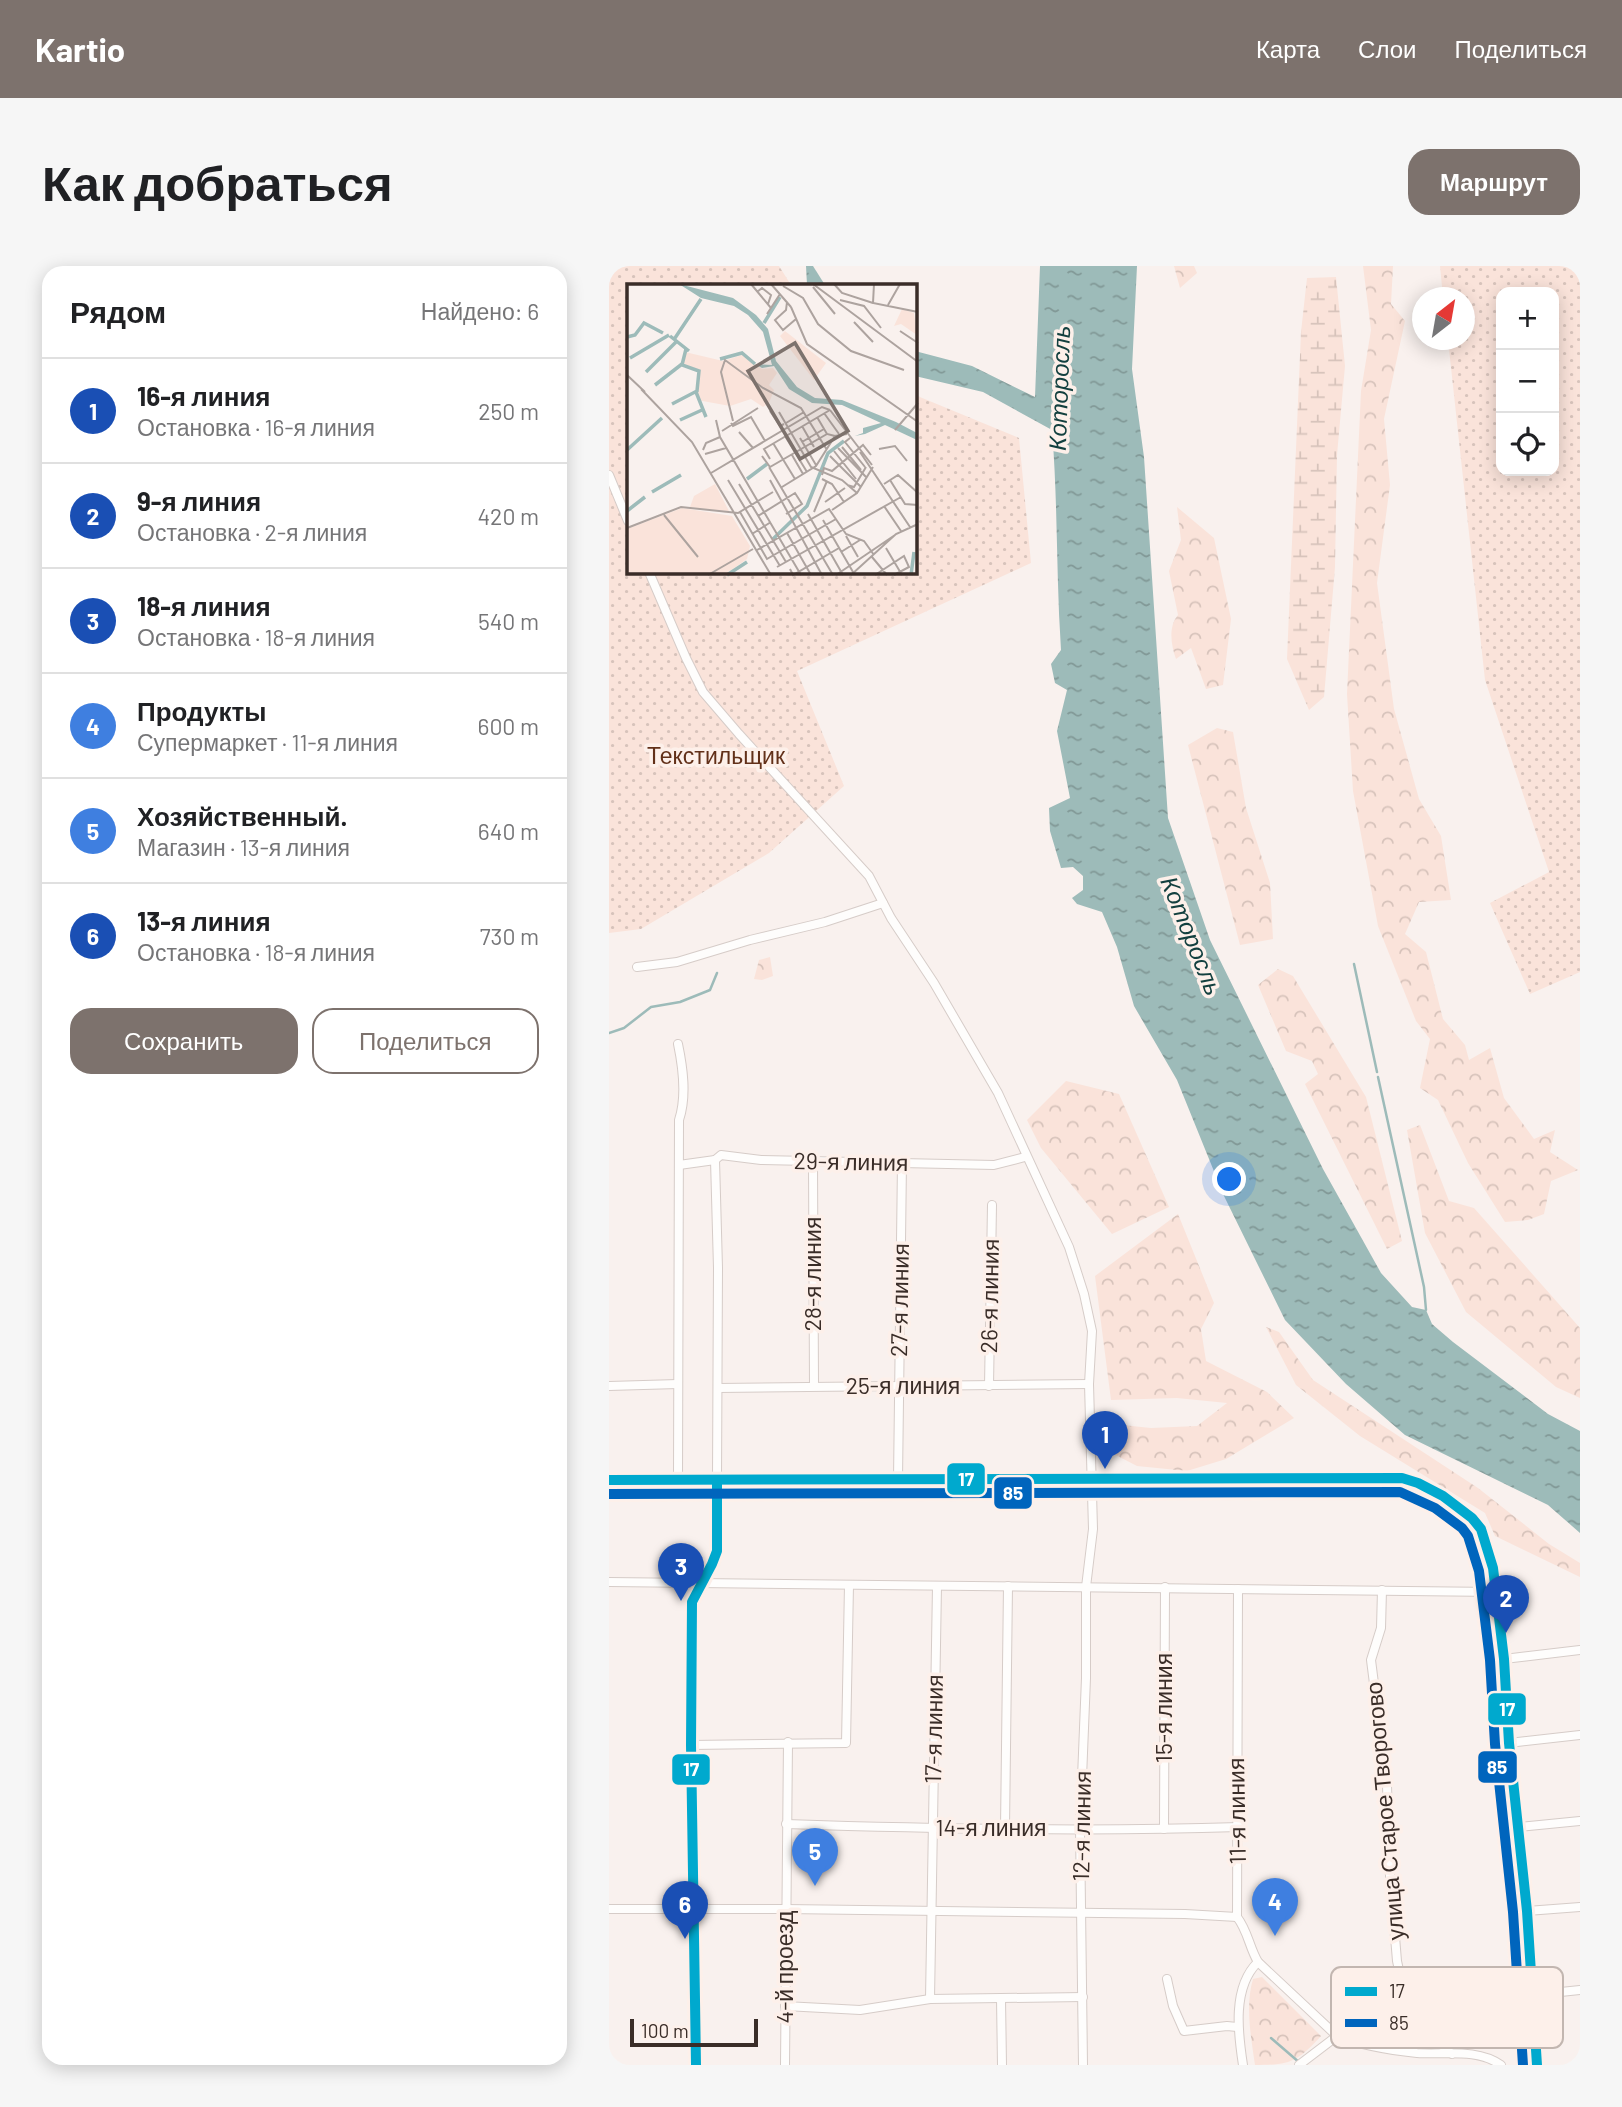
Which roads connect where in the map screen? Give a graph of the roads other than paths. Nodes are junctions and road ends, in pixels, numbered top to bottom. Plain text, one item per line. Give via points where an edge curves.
1 (609, 475) edge
2 (627, 518) edge
3 (650, 574) edge
4 (883, 903) junction
5 (637, 967) dead end
6 (678, 1044) dead end
7 (1025, 1157) junction
8 (715, 1160) junction
9 (813, 1162) junction
10 (902, 1163) junction
11 (679, 1165) junction
12 (992, 1205) dead end
13 (678, 1384) junction
14 (1089, 1384) junction
15 (609, 1386) edge
16 (814, 1386) junction
17 (989, 1386) junction
18 (898, 1387) junction
19 (718, 1388) junction
20 (1092, 1477) junction
21 (898, 1479) junction
22 (609, 1480) edge
23 (678, 1480) junction
24 (717, 1480) junction
25 (609, 1583) edge
26 (699, 1584) junction
27 (849, 1585) junction
28 (937, 1586) junction
29 (1008, 1586) junction
30 (1086, 1587) junction
31 (1165, 1587) junction
32 (1238, 1589) junction
33 (1382, 1590) junction
34 (1497, 1592) junction
35 (1580, 1650) edge
36 (1504, 1659) junction
37 (1580, 1735) edge
38 (788, 1742) junction
39 (1509, 1743) junction
40 (691, 1745) junction
41 (1580, 1821) edge
42 (786, 1824) junction
43 (1239, 1826) junction
44 (1518, 1827) junction
45 (1005, 1828) junction
46 (1080, 1828) junction
47 (932, 1829) junction
48 (1164, 1829) junction
49 (1580, 1907) edge
50 (609, 1909) edge
51 (693, 1909) junction
52 (785, 1909) junction
53 (931, 1911) junction
54 (1527, 1911) junction
55 (1082, 1913) junction
56 (1237, 1917) junction
57 (1258, 1962) junction
58 (1398, 1967) edge
59 (1530, 1967) edge
60 (1167, 1979) dead end
61 (1083, 1997) junction
62 (930, 1998) junction
63 (1001, 1998) junction
64 (785, 2007) junction
65 (1237, 2027) junction
66 (1331, 2030) edge
67 (1331, 2041) edge
68 (1378, 2048) edge
69 (1444, 2048) edge
70 (1452, 2054) junction
71 (1303, 2062) edge
72 (696, 2065) edge
73 (785, 2065) edge
74 (1002, 2065) edge
75 (1083, 2065) edge
76 (1243, 2065) edge
77 (1501, 2065) edge

1 - 2 street
3 - 4 street, 12-я линия via 703,692 869,876
4 - 5 street via 677,962
4 - 7 street, 12-я линия via 998,1093
6 - 11 street via 683,1084
7 - 10 street, 29-я линия via 994,1165
7 - 14 street, 12-я линия via 1069,1247 1084,1294 1091,1331
8 - 9 street, 29-я линия via 721,1155
8 - 11 street, 29-я линия
8 - 19 street
9 - 10 street, 29-я линия
9 - 16 street, 28-я линия
10 - 18 street, 27-я линия
11 - 13 street
12 - 17 street, 26-я линия
13 - 15 street
13 - 23 street
14 - 17 street, 25-я линия
14 - 20 street, 12-я линия
16 - 18 street, 25-я линия
16 - 19 street, 25-я линия
17 - 18 street, 25-я линия
18 - 21 street, 27-я линия
19 - 24 street
20 - 21 street
20 - 30 street, 12-я линия via 1093,1529
20 - 34 street via 1410,1480 1459,1507 1481,1530
21 - 24 street
22 - 23 street
23 - 24 street
24 - 26 street via 717,1553
25 - 26 street
26 - 27 street
26 - 40 street via 692,1602
27 - 28 street
27 - 38 street via 846,1743
28 - 29 street
28 - 47 street, 17-я линия
29 - 30 street
29 - 45 street
30 - 31 street
30 - 46 street, 12-я линия
31 - 32 street
31 - 48 street, 15-я линия
32 - 33 street
32 - 43 street, 11-я линия
33 - 34 street
33 - 58 street, улица Старое Творогово via 1381,1629 1371,1660 1387,1786
34 - 36 street
35 - 36 street
36 - 39 street
37 - 39 street
38 - 40 street
38 - 42 street, 4-й проезд
39 - 44 street
40 - 51 street
41 - 44 street
42 - 47 street, 14-я линия
42 - 52 street, 4-й проезд
43 - 48 street, 14-я линия
43 - 56 street, 11-я линия
44 - 54 street
45 - 46 street, 14-я линия
45 - 47 street, 14-я линия
46 - 48 street, 14-я линия
46 - 55 street, 12-я линия
47 - 53 street, 17-я линия
49 - 54 street
50 - 51 street
51 - 52 street
51 - 72 street
52 - 53 street
52 - 64 street, 4-й проезд
53 - 55 street
53 - 62 street, 17-я линия
54 - 59 street
55 - 56 street
55 - 61 street, 12-я линия
56 - 57 street, 11-я линия
57 - 65 street via 1244,1984
57 - 66 street, 11-я линия
60 - 65 street via 1184,2031
61 - 63 street
61 - 75 street, 12-я линия
62 - 63 street
62 - 64 street via 859,2010
63 - 74 street
64 - 73 street, 4-й проезд
65 - 76 street
67 - 71 street
68 - 70 street
69 - 70 street, улица Старое Творогово
70 - 77 street via 1476,2055

